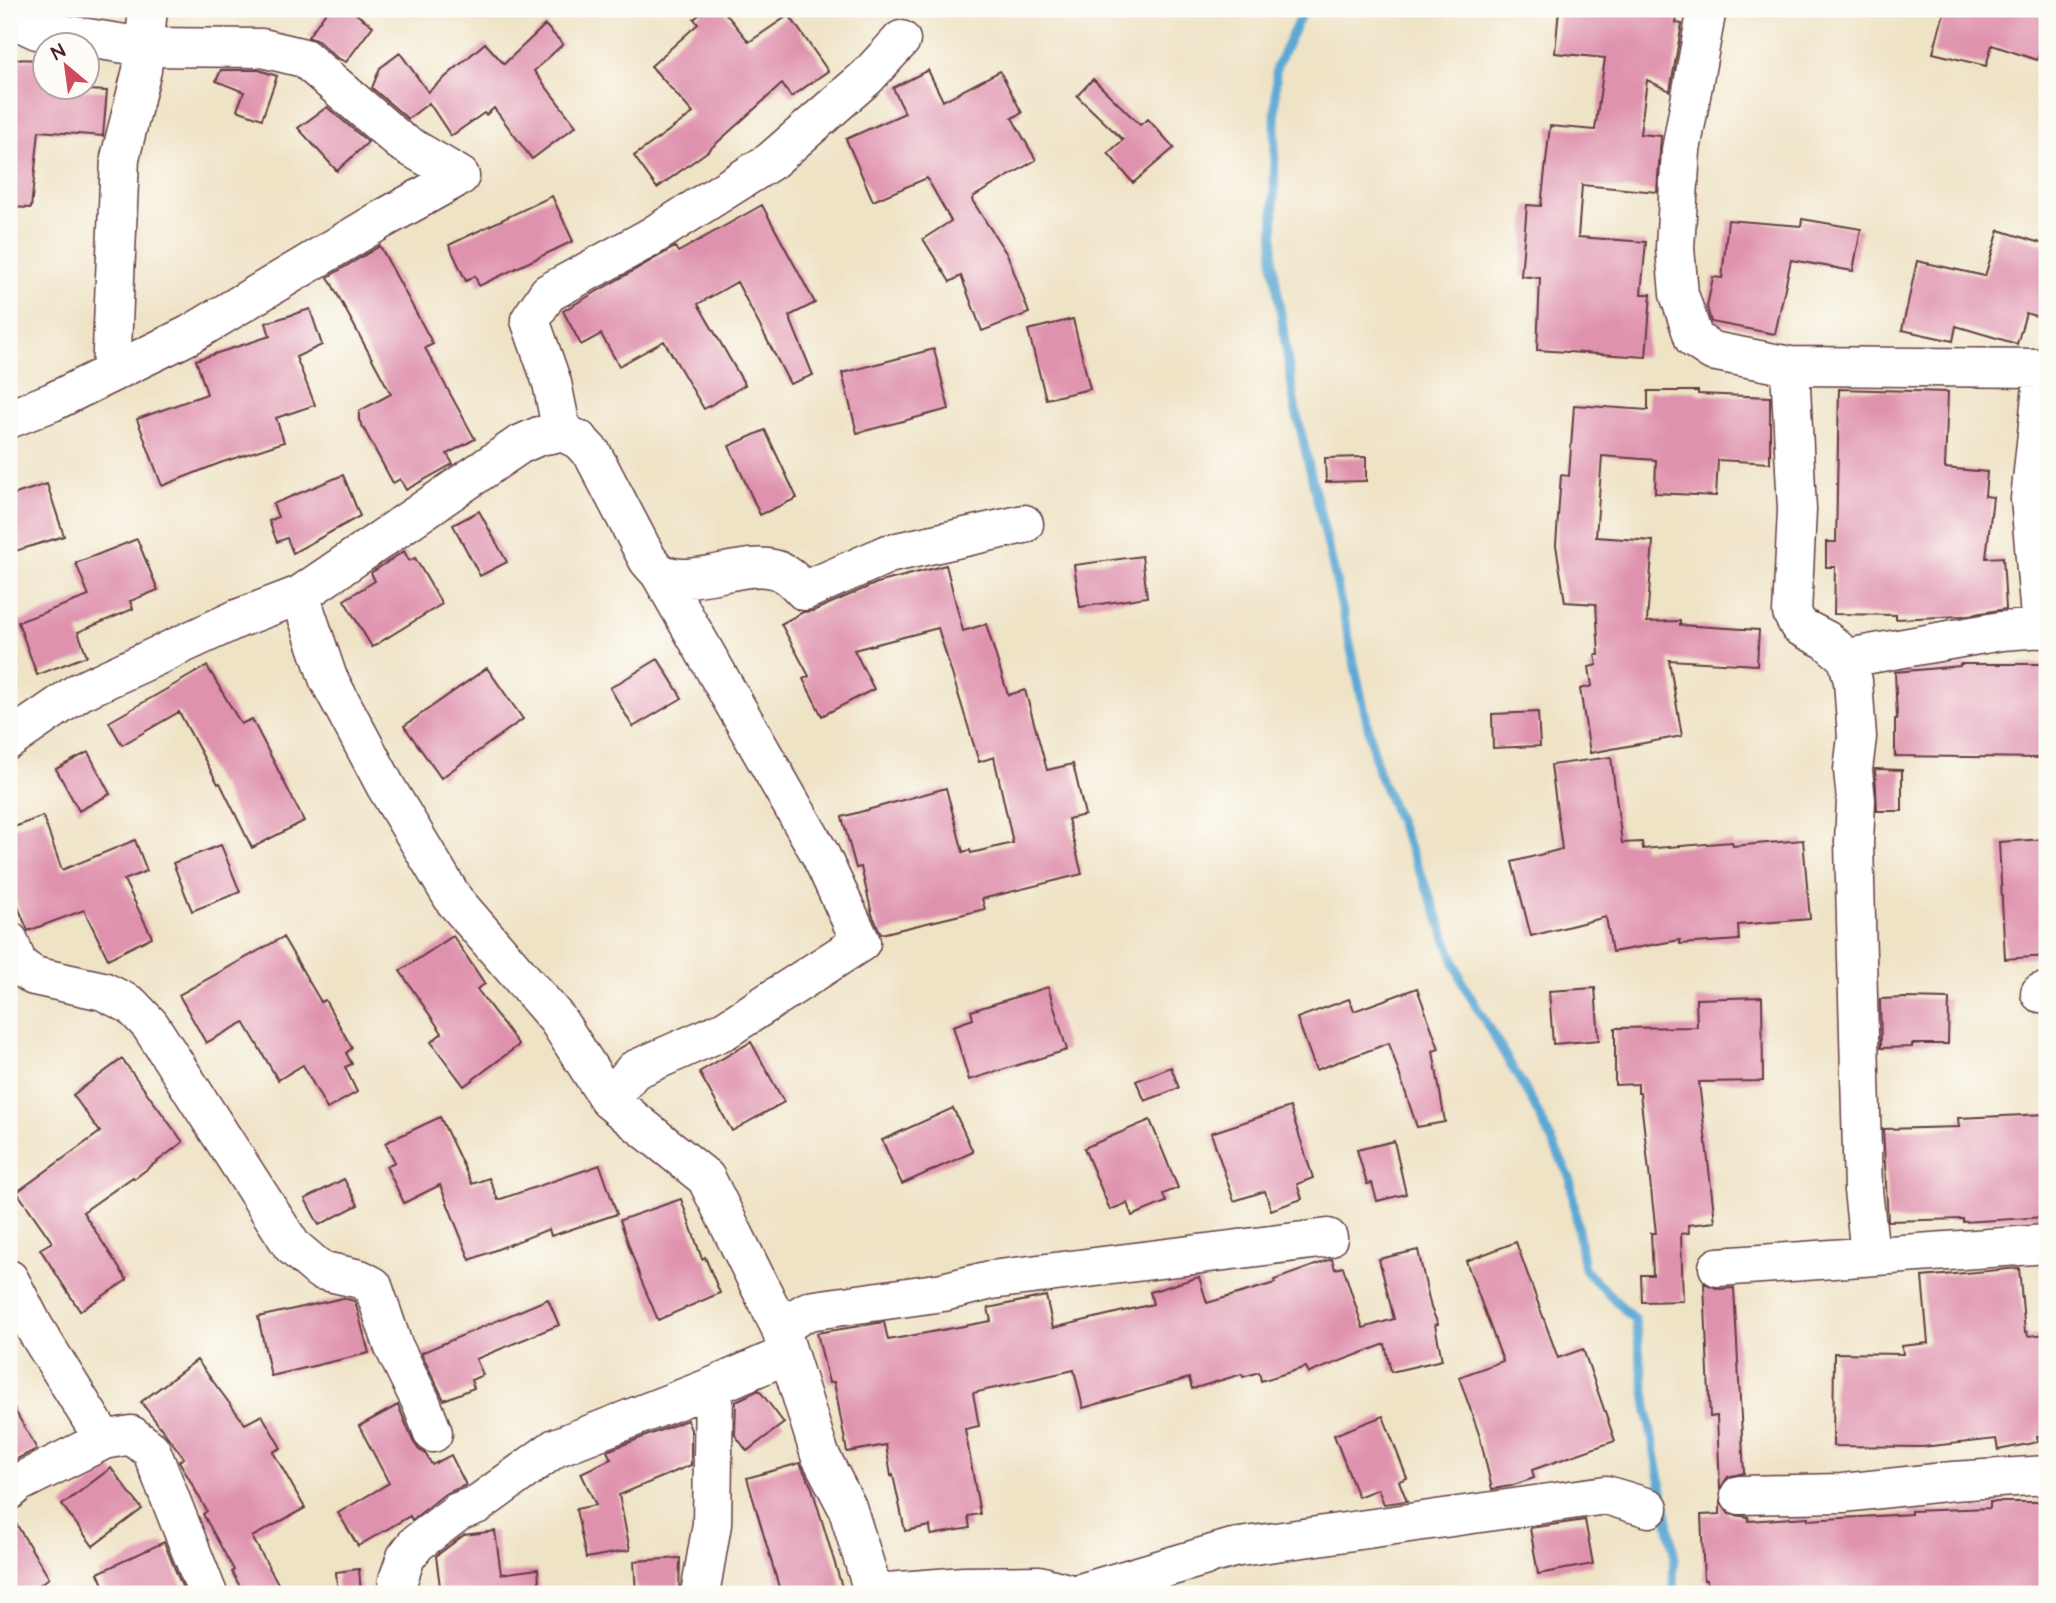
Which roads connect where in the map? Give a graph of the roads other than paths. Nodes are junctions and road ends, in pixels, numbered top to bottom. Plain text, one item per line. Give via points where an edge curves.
1 (148, 9) edge
2 (1707, 9) edge
3 (9, 17) edge
4 (901, 40) dead end
5 (144, 47) junction
6 (1790, 366) junction
7 (2046, 368) edge
8 (111, 373) junction
9 (9, 419) edge
10 (562, 432) junction
11 (1024, 524) dead end
12 (659, 572) junction
13 (300, 595) junction
14 (2044, 628) edge
15 (1847, 658) junction
16 (9, 740) edge
17 (9, 941) edge
18 (609, 1100) junction
19 (1328, 1238) dead end
20 (2047, 1244) edge
21 (1870, 1255) junction
22 (1718, 1267) dead end
23 (9, 1279) edge
24 (784, 1341) junction
25 (714, 1387) junction
26 (433, 1433) dead end
27 (104, 1440) junction
28 (2047, 1475) edge
29 (9, 1491) edge
30 (1740, 1495) dead end
31 (1649, 1508) dead end
32 (208, 1594) edge
33 (399, 1594) edge
34 (700, 1594) edge
35 (874, 1594) edge
36 (1071, 1594) edge
37 (1077, 1594) edge

1 - 5 street
2 - 6 street via 1681,150 1675,248 1679,294 1694,339 1712,351
3 - 5 street via 37,30
4 - 10 street via 867,77 771,161 649,238 548,293 530,320 552,383
5 - 8 street via 120,158
5 - 8 street via 262,48 304,58 400,141 460,176 189,335
6 - 7 street
6 - 15 street via 1797,510 1792,614 1799,626
7 - 14 street via 2030,499
8 - 9 street
10 - 12 street via 579,440 593,455 648,560
10 - 13 street via 519,444
11 - 12 street via 888,554 804,591 776,569 757,567 678,578
12 - 18 street via 820,854 860,942 725,1030 634,1070
13 - 16 street via 79,692
13 - 18 street via 328,678 386,788 454,900 557,1019
14 - 15 street via 2001,631
15 - 21 street via 1857,737 1854,842 1863,1190
17 - 26 street via 18,965 34,976 103,991 131,1005 150,1025 292,1246 320,1270 373,1286 393,1345
18 - 24 street via 706,1178
19 - 24 street via 991,1280 943,1292 808,1311
20 - 21 street
21 - 22 street
23 - 27 street
24 - 25 street
24 - 35 street via 820,1455 847,1507
25 - 33 street via 555,1448 417,1543 406,1557 398,1580
25 - 34 street via 712,1524
27 - 29 street
27 - 32 street via 131,1435 151,1450
28 - 30 street via 1843,1493
31 - 37 street via 1606,1495 1233,1548
35 - 36 street via 1039,1585

